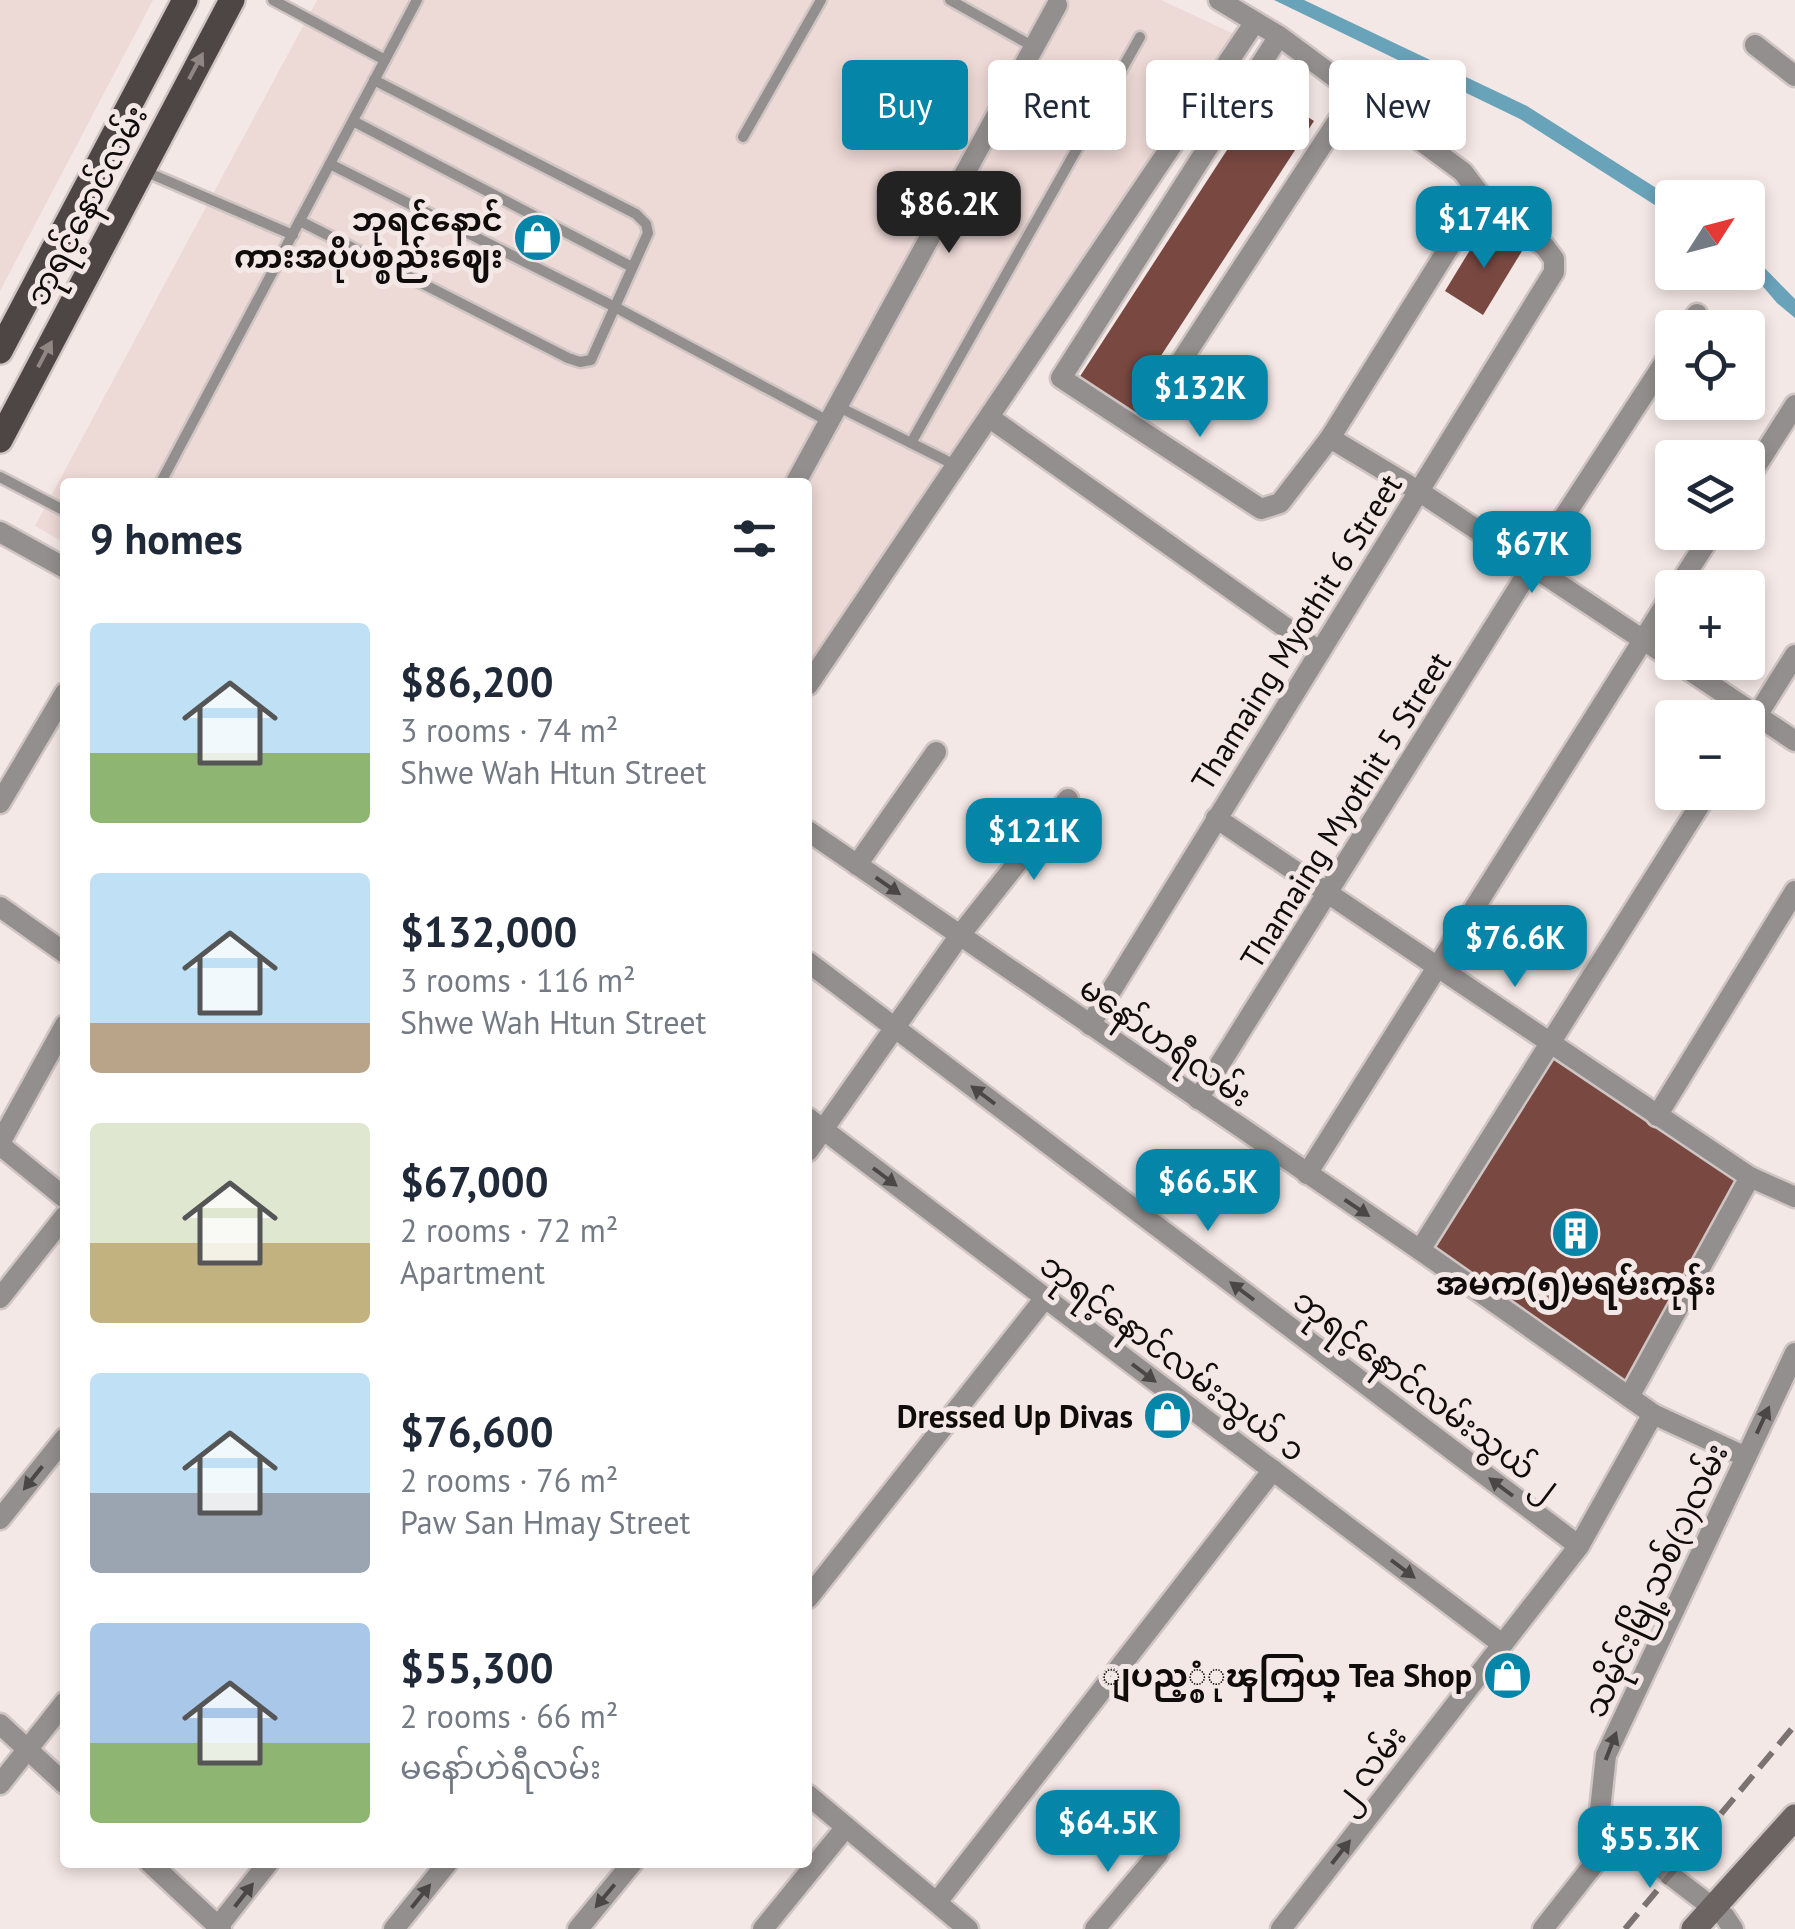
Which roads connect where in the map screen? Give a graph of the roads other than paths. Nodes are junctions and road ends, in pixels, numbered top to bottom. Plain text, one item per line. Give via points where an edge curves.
1 (185, 0) edge
2 (232, 0) edge
3 (272, 0) edge
4 (416, 0) edge
5 (822, 0) edge
6 (950, 0) edge
7 (1219, 0) edge
8 (1057, 5) dead end
9 (1256, 22) junction
10 (1140, 36) dead end
11 (1279, 36) junction
12 (1754, 45) dead end
13 (1034, 47) junction
14 (385, 60) junction
15 (1329, 73) edge
16 (1795, 76) edge
17 (374, 80) junction
18 (353, 121) junction
19 (1329, 134) edge
20 (743, 137) dead end
21 (1433, 150) edge
22 (330, 164) junction
23 (141, 170) junction
24 (1481, 196) junction
25 (300, 221) junction
26 (293, 235) junction
27 (632, 267) junction
28 (612, 306) junction
29 (0, 350) edge
30 (1655, 377) edge
31 (1161, 392) dead end
32 (1795, 405) edge
33 (835, 414) junction
34 (990, 418) junction
35 (0, 438) edge
36 (1330, 438) junction
37 (911, 443) junction
38 (1765, 452) edge
39 (957, 466) junction
40 (0, 477) edge
41 (163, 478) edge
42 (798, 478) edge
43 (1420, 492) junction
44 (60, 507) edge
45 (0, 532) edge
46 (60, 565) edge
47 (1532, 566) junction
48 (1655, 621) edge
49 (1643, 640) junction
50 (1655, 648) edge
51 (1320, 652) junction
52 (1795, 654) edge
53 (812, 679) edge
54 (1699, 680) edge
55 (1724, 700) edge
56 (1765, 701) edge
57 (60, 702) edge
58 (1765, 727) edge
59 (1795, 740) edge
60 (936, 752) dead end
61 (1068, 799) dead end
62 (0, 803) edge
63 (1697, 810) edge
64 (1216, 818) junction
65 (812, 834) edge
66 (857, 864) junction
67 (1795, 891) edge
68 (1328, 894) junction
69 (0, 907) edge
70 (960, 936) junction
71 (60, 949) edge
72 (812, 965) edge
73 (1437, 968) junction
74 (1090, 1024) junction
75 (894, 1027) junction
76 (60, 1033) edge
77 (1550, 1044) junction
78 (1198, 1099) junction
79 (1657, 1116) junction
80 (815, 1124) edge
81 (0, 1144) edge
82 (1307, 1174) junction
83 (1750, 1178) junction
84 (60, 1194) edge
85 (1795, 1198) edge
86 (60, 1222) edge
87 (1420, 1250) junction
88 (0, 1298) edge
89 (1045, 1298) junction
90 (1795, 1353) edge
91 (1629, 1397) junction
92 (1653, 1414) junction
93 (60, 1444) edge
94 (1746, 1456) junction
95 (1273, 1470) junction
96 (0, 1519) edge
97 (1579, 1546) junction
98 (812, 1593) edge
99 (1502, 1644) junction
100 (60, 1708) edge
101 (0, 1724) edge
102 (28, 1750) junction
103 (60, 1779) edge
104 (0, 1784) edge
105 (812, 1797) edge
106 (1795, 1818) edge
107 (846, 1827) junction
108 (1621, 1832) junction
109 (1795, 1836) edge
110 (1158, 1854) dead end
111 (156, 1868) edge
112 (264, 1868) edge
113 (443, 1868) edge
114 (628, 1868) edge
115 (940, 1915) edge
116 (1721, 1921) edge
117 (219, 1928) edge
118 (394, 1929) edge
119 (578, 1929) edge
120 (763, 1929) edge
121 (968, 1929) edge
122 (1095, 1929) edge
123 (1282, 1929) edge
124 (1543, 1929) edge
125 (1694, 1929) edge

1 - 29 main road, ဘုရင့်နောင်လမ်း
23 -> 2 main road, ဘုရင့်နောင်လမ်း
3 - 14 lane
4 - 14 lane
5 - 20 lane
6 - 13 lane
7 - 9 street
8 - 13 street
9 - 11 street
9 - 34 street
10 - 37 lane
11 - 15 street
11 - 36 street via 1060,378 1260,510 1280,503
12 - 16 street
13 - 33 street
14 - 17 lane
17 - 18 lane
17 - 27 lane via 636,214 648,234
18 - 22 lane
18 - 27 lane
19 - 31 street
21 - 24 street
22 - 25 lane
22 - 28 lane
23 - 26 lane
35 -> 23 main road, ဘုရင့်နောင်လမ်း
24 - 36 street
24 - 43 street, Thamaing Myothit 6 Street via 1545,247 1554,272
25 - 26 lane
25 - 28 lane via 580,362 591,360
26 - 41 lane
27 - 28 lane
28 - 33 lane
30 - 47 street, Thamaing Myothit 5 Street
32 - 38 street
33 - 37 lane
33 - 42 street
34 - 39 street
34 - 51 street
36 - 43 street
37 - 39 lane
39 - 53 street
40 - 44 lane
43 - 47 street
43 - 51 street, Thamaing Myothit 6 Street
45 - 46 street
47 - 49 street
47 - 68 street, Thamaing Myothit 5 Street
48 - 49 street
49 - 50 street
49 - 73 street
51 - 64 street, Thamaing Myothit 6 Street
52 - 56 street
54 - 55 street
57 - 62 street
58 - 59 street
60 - 66 street
61 - 70 street
63 - 77 street
64 - 68 street
64 - 74 street, Thamaing Myothit 6 Street
65 - 66 street, မနော်ဟရီလမ်း
66 -> 70 street, မနော်ဟရီလမ်း
67 - 79 street
68 - 73 street
68 - 78 street, Thamaing Myothit 5 Street
69 - 71 street
70 - 74 street, မနော်ဟရီလမ်း
70 - 75 street
72 - 75 street, ဘုရင့်နောင်လမ်းသွယ် ၂
73 - 77 street
73 - 82 street
74 - 78 street, မနော်ဟရီလမ်း
75 - 80 street
97 -> 75 street, ဘုရင့်နောင်လမ်းသွယ် ၂
76 - 81 street
77 - 79 street
77 - 87 street
78 - 82 street, မနော်ဟရီလမ်း
79 - 83 street
80 -> 89 street, ဘုရင့်နောင်လမ်းသွယ် ၁
81 - 84 street
82 -> 87 street, မနော်ဟရီလမ်း
83 - 85 street
83 - 91 street
86 - 88 street
87 - 91 street, မနော်ဟရီလမ်း
89 -> 95 street, ဘုရင့်နောင်လမ်းသွယ် ၁
89 - 98 street
94 -> 90 street, သမိုင်းမြို့သစ်(၁)လမ်း
91 - 92 street, မနော်ဟရီလမ်း
92 - 94 street, မနော်ဟရီလမ်း
92 - 97 street, ၂ လမ်း
93 -> 96 street
108 -> 94 street, သမိုင်းမြို့သစ်(၁)လမ်း via 1600,1810 1606,1755
95 -> 99 street, ဘုရင့်နောင်လမ်းသွယ် ၁
95 - 115 street
97 - 99 street, ၂ လမ်း
123 -> 99 street, ၂ လမ်း
100 - 102 street
101 - 102 street
102 - 103 street
102 - 104 street
105 - 107 street
106 - 116 main road
107 - 115 street
107 - 120 street
108 - 116 street
108 - 124 street
109 - 116 main road
110 - 122 street
111 - 117 street
117 -> 112 street
118 -> 113 street
114 -> 119 street
115 - 121 street
116 - 125 main road

